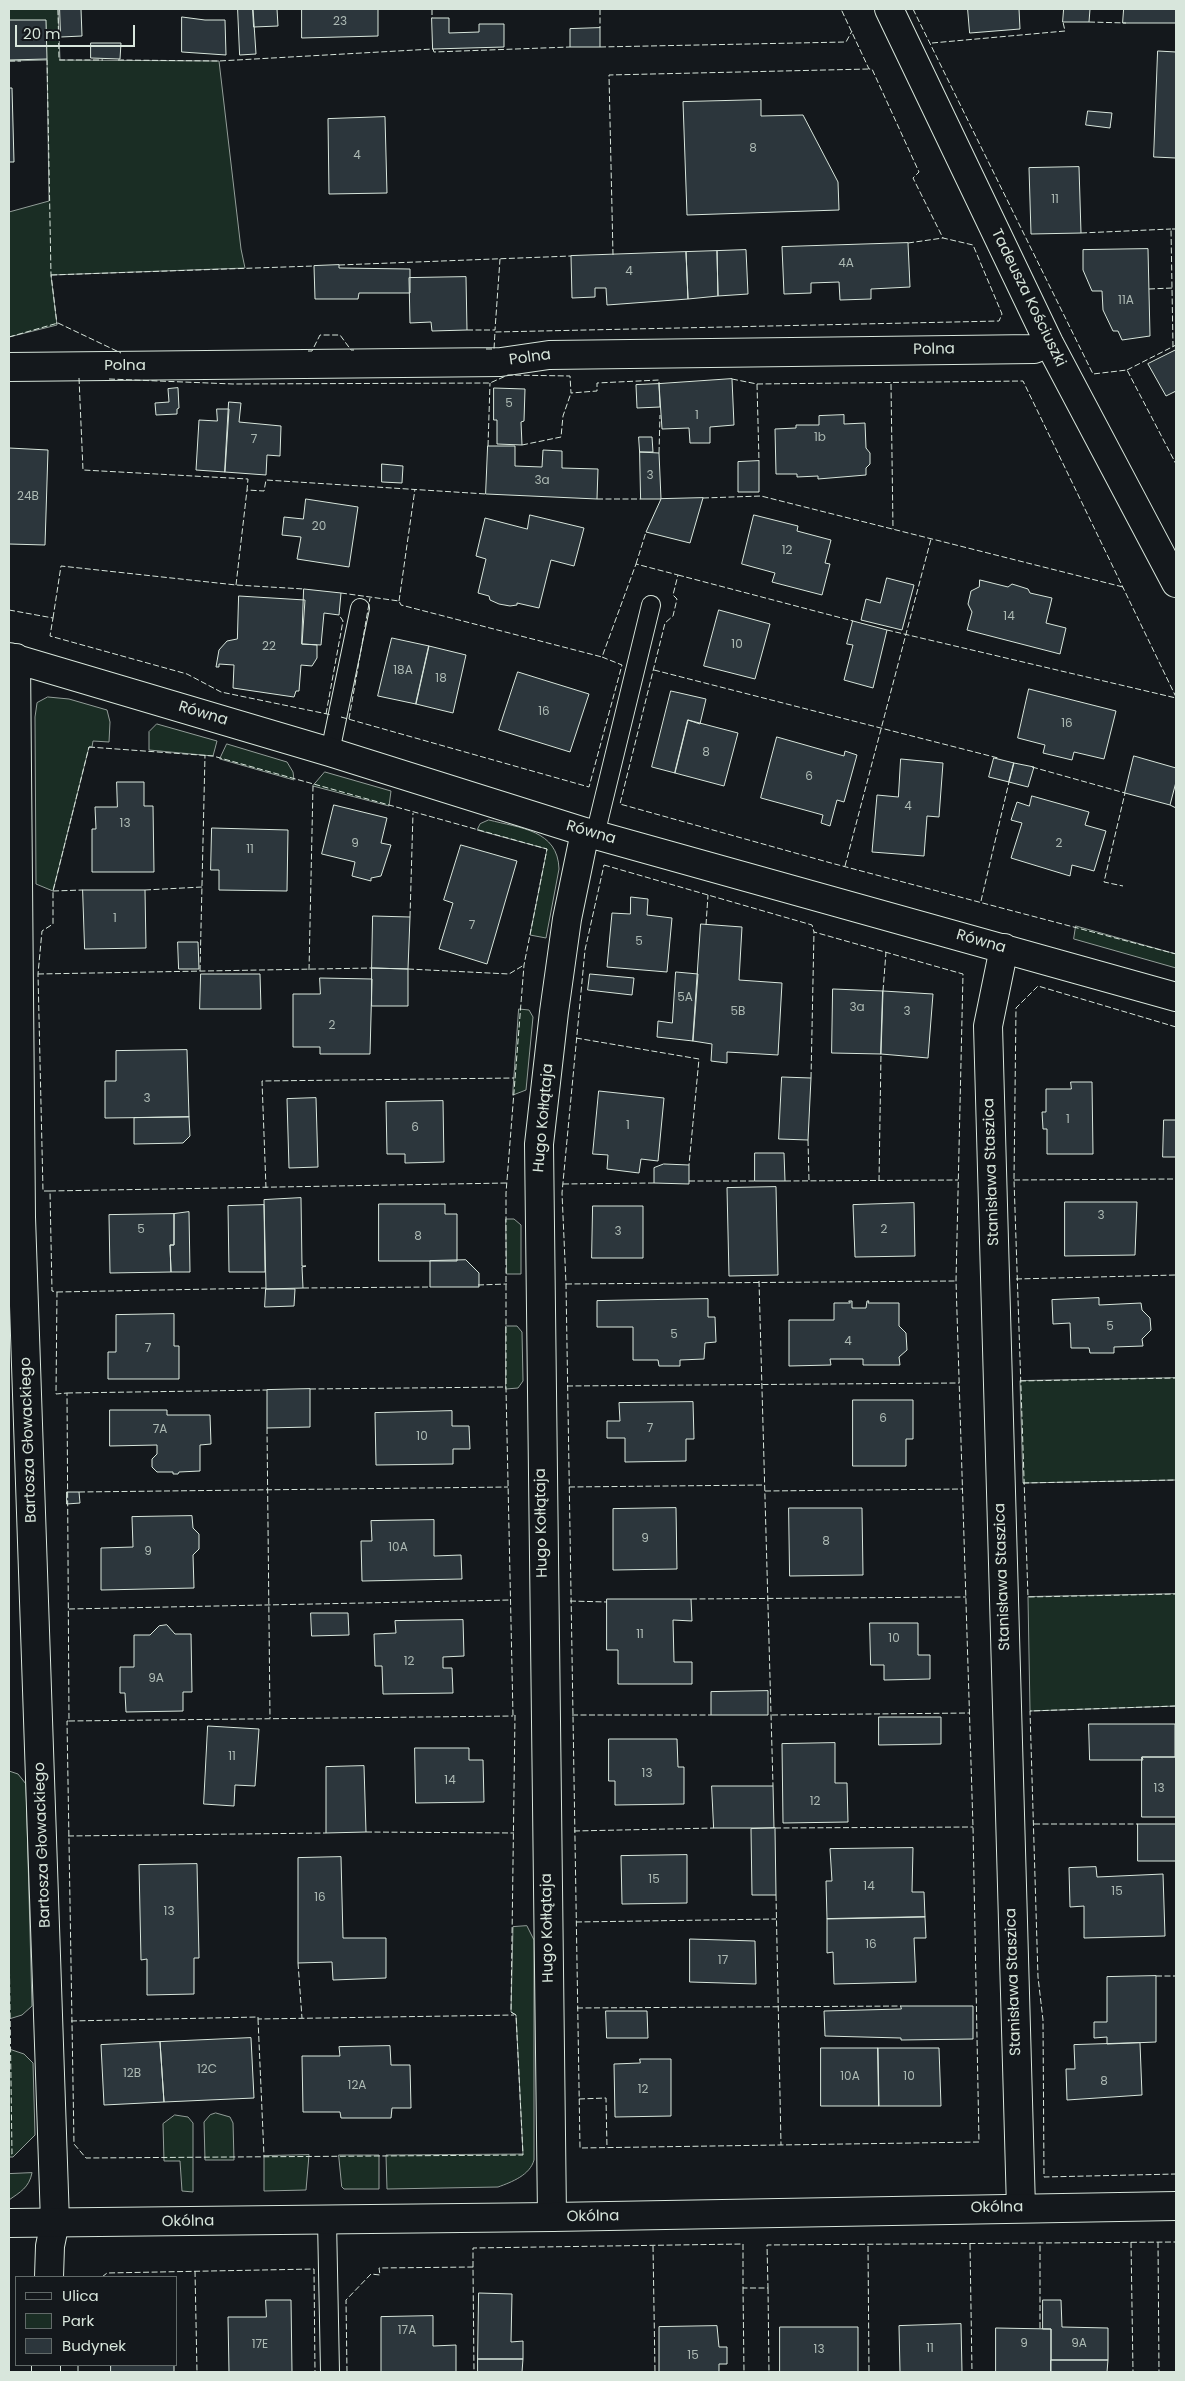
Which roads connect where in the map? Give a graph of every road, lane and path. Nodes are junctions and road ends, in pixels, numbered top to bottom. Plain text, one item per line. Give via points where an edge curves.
1 (889, 9) edge
2 (1049, 342) junction
3 (9, 366) edge
4 (1176, 583) edge
5 (650, 605) dead end
6 (360, 608) dead end
7 (12, 657) edge
8 (330, 752) junction
9 (590, 834) junction
10 (1004, 948) junction
11 (1176, 997) edge
12 (1176, 2206) edge
13 (1021, 2208) junction
14 (552, 2218) junction
15 (328, 2220) junction
16 (56, 2222) junction
17 (9, 2223) edge
18 (49, 2276) edge
19 (330, 2372) edge

1 - 2 street, Tadeusza Kościuszki
2 - 3 street, Polna via 1034,349 549,354 501,362
2 - 4 street, Tadeusza Kościuszki
5 - 9 lane
6 - 8 lane
7 - 8 street, Równa
7 - 16 street, Bartosza Głowackiego via 21,1227
8 - 9 street, Równa
9 - 10 street, Równa
9 - 14 street, Hugo Kołłątaja via 564,938 539,1144
10 - 11 street, Równa
10 - 13 street, Stanisława Staszica via 988,1026
12 - 13 street, Okólna
13 - 14 street, Okólna
14 - 15 street, Okólna
15 - 16 street, Okólna
15 - 19 lane
16 - 17 street, Okólna
16 - 18 street, Bartosza Głowackiego via 50,2246

